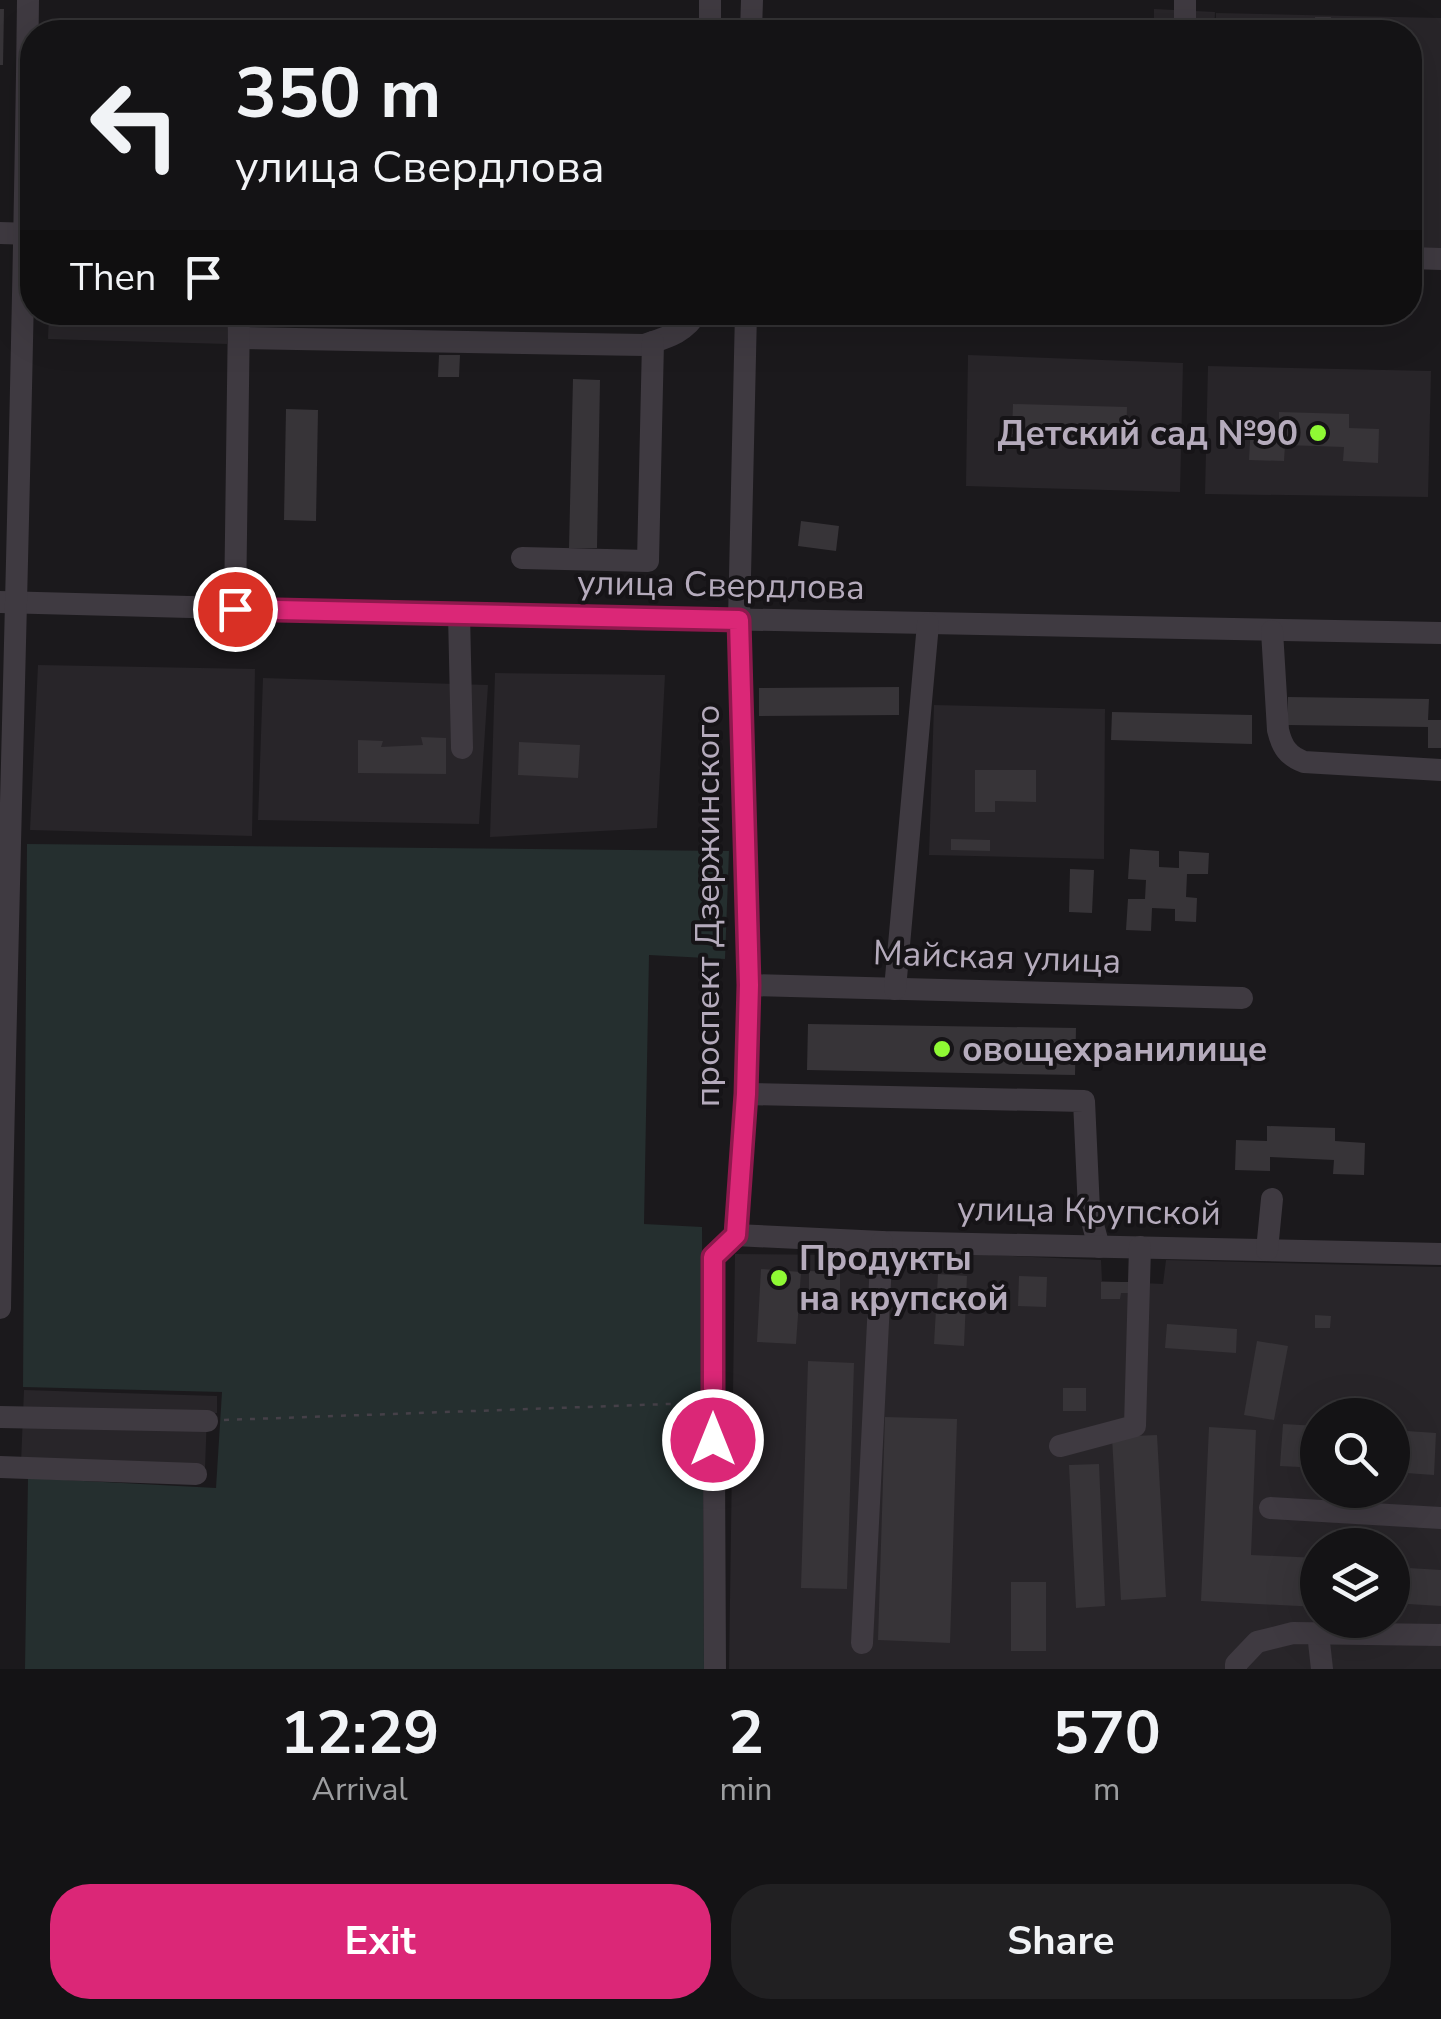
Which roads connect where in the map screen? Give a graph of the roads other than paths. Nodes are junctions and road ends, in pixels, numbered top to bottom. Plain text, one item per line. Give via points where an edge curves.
1 (24, 325) edge
2 (239, 325) edge
3 (688, 325) edge
4 (746, 325) edge
5 (239, 338) junction
6 (653, 342) junction
7 (522, 558) dead end
8 (8, 602) edge
9 (235, 609) junction
10 (459, 614) junction
11 (739, 620) junction
12 (928, 624) junction
13 (1272, 631) junction
14 (1441, 633) edge
15 (462, 748) dead end
16 (1441, 770) edge
17 (5, 860) edge
18 (749, 985) junction
19 (895, 989) junction
20 (1242, 998) dead end
21 (746, 1094) junction
22 (1272, 1199) dead end
23 (736, 1235) junction
24 (882, 1242) junction
25 (1099, 1247) junction
26 (1140, 1248) junction
27 (1267, 1250) junction
28 (1441, 1254) edge
29 (0, 1308) edge
30 (0, 1417) edge
31 (207, 1421) road end
32 (1060, 1446) dead end
33 (0, 1467) edge
34 (196, 1474) dead end
35 (1270, 1508) dead end
36 (1441, 1518) edge
37 (1300, 1633) edge
38 (1410, 1634) edge
39 (1441, 1635) edge
40 (1319, 1638) edge
41 (862, 1643) dead end
42 (714, 1669) edge
43 (1236, 1669) edge
44 (1322, 1669) edge

1 - 8 street
2 - 5 street
3 - 6 street
4 - 11 street, проспект Дзержинского
5 - 6 street
5 - 9 street
6 - 7 street via 648,561
8 - 9 street, улица Свердлова
8 - 17 street
9 - 10 street, улица Свердлова
10 - 11 street, улица Свердлова
10 - 15 street
11 - 12 street, улица Свердлова
11 - 18 street, проспект Дзержинского
12 - 13 street, улица Свердлова
12 - 19 street
13 - 14 street, улица Свердлова
13 - 16 street via 1278,730 1292,757
17 - 29 street
18 - 19 street, Майская улица
18 - 21 street, проспект Дзержинского
19 - 20 street, Майская улица
21 - 23 street, проспект Дзержинского
21 - 25 street via 1084,1101 1088,1210
22 - 27 street
23 - 24 street, улица Крупской
23 - 42 street, проспект Дзержинского via 713,1257
24 - 25 street, улица Крупской
24 - 41 street
25 - 26 street, улица Крупской
26 - 27 street, улица Крупской
26 - 32 street via 1134,1426
27 - 28 street, улица Крупской
30 - 31 street
33 - 34 street
35 - 36 street
37 - 43 street via 1257,1642
38 - 39 street
40 - 44 street

